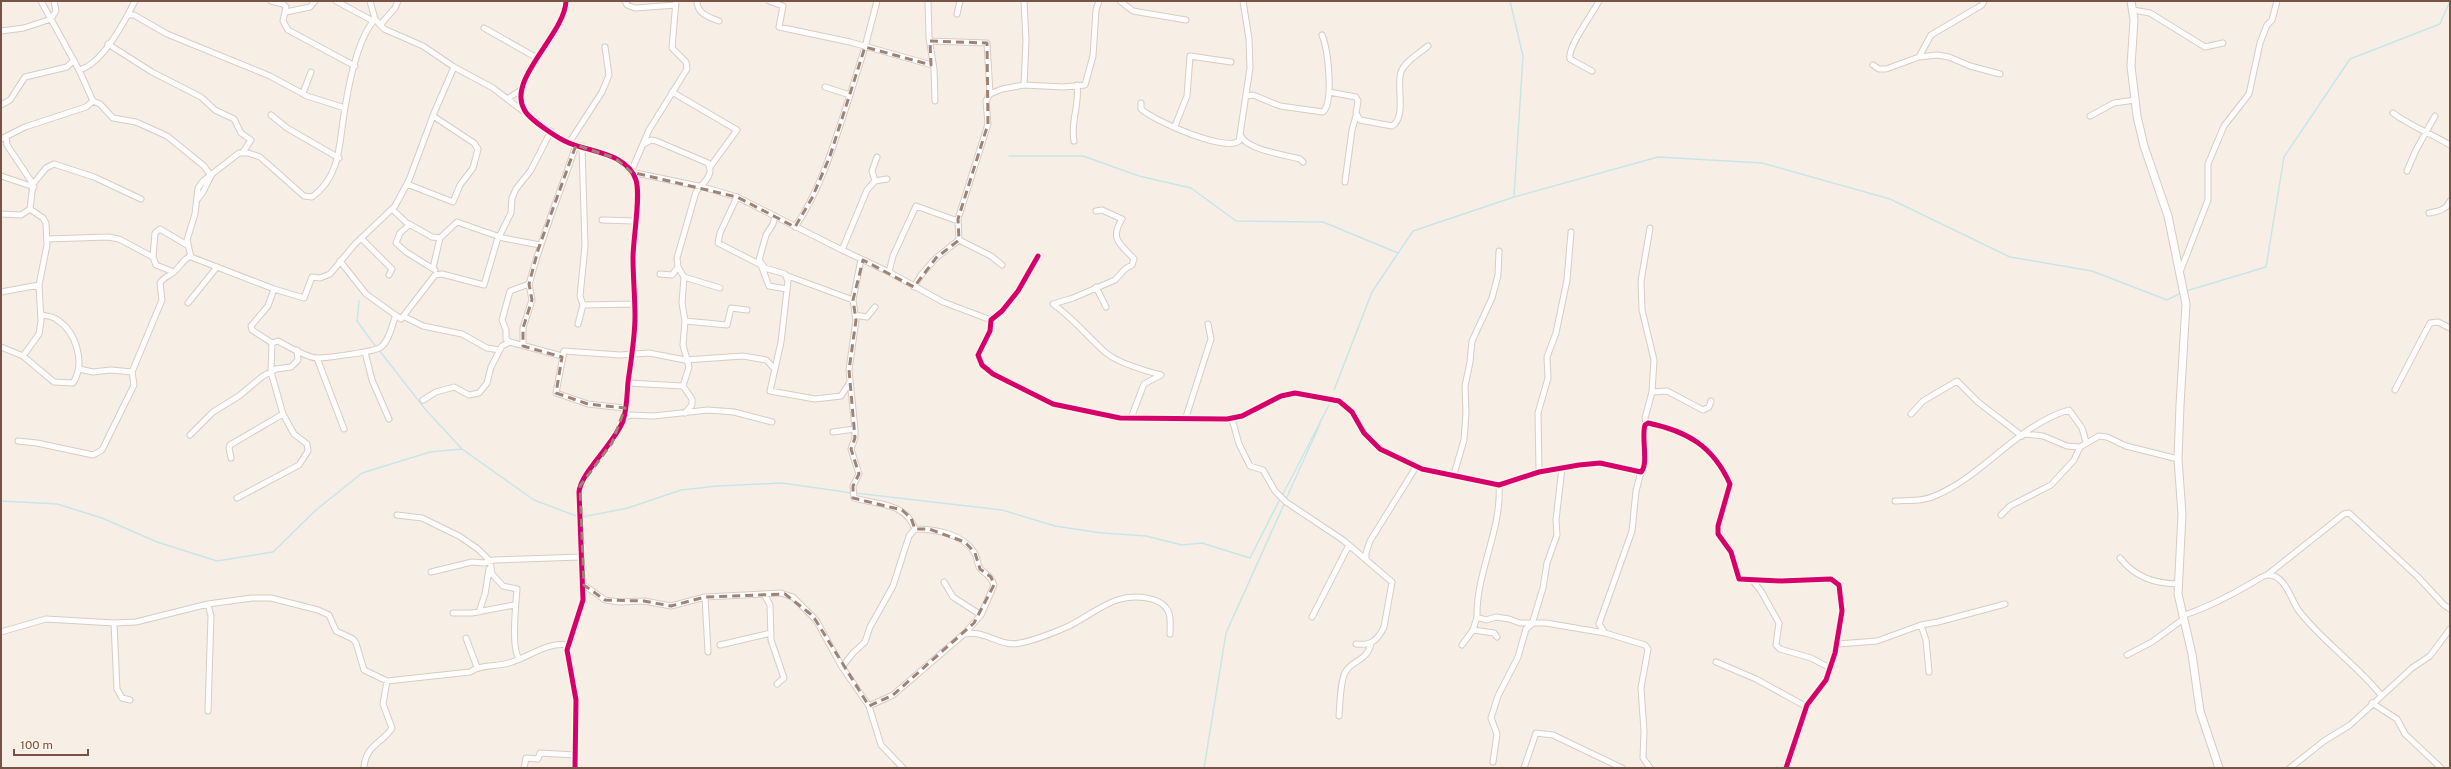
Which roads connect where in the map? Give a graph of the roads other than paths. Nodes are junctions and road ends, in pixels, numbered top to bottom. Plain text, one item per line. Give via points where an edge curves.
1 (41, 1) edge
2 (54, 1) edge
3 (136, 1) edge
4 (271, 1) edge
5 (315, 1) edge
6 (336, 1) edge
7 (370, 1) edge
8 (398, 1) edge
9 (566, 1) edge
10 (625, 1) edge
11 (697, 1) edge
12 (769, 1) edge
13 (877, 1) edge
14 (928, 1) edge
15 (960, 1) edge
16 (1024, 1) edge
17 (1099, 1) edge
18 (1120, 1) edge
19 (1243, 1) edge
20 (1598, 1) edge
21 (2132, 1) edge
22 (2277, 1) edge
23 (1984, 2) edge
24 (676, 3) edge
25 (2134, 10) junction
26 (286, 12) junction
27 (958, 14) dead end
28 (128, 15) junction
29 (51, 19) junction
30 (374, 20) junction
31 (1186, 20) dead end
32 (719, 21) dead end
33 (380, 25) junction
34 (484, 28) dead end
35 (1, 31) edge
36 (1322, 35) dead end
37 (930, 41) junction
38 (2223, 43) dead end
39 (108, 44) junction
40 (1428, 46) dead end
41 (605, 47) dead end
42 (866, 47) junction
43 (1919, 57) junction
44 (537, 58) junction
45 (74, 60) junction
46 (1231, 62) dead end
47 (932, 65) junction
48 (1873, 65) dead end
49 (355, 66) junction
50 (454, 67) junction
51 (79, 70) junction
52 (1592, 71) dead end
53 (311, 72) dead end
54 (2000, 74) dead end
55 (1024, 85) junction
56 (1077, 85) junction
57 (825, 87) dead end
58 (521, 90) junction
59 (672, 92) junction
60 (1329, 92) junction
61 (304, 93) junction
62 (990, 94) junction
63 (850, 95) junction
64 (1247, 96) junction
65 (507, 99) junction
66 (935, 100) dead end
67 (2135, 100) junction
68 (93, 101) junction
69 (1141, 103) dead end
70 (1, 106) edge
71 (345, 108) junction
72 (525, 113) junction
73 (2393, 113) dead end
74 (271, 115) dead end
75 (433, 116) junction
76 (1356, 116) junction
77 (2090, 116) dead end
78 (2434, 116) dead end
79 (1175, 126) junction
80 (551, 131) junction
81 (2427, 132) junction
82 (1241, 136) junction
83 (4, 138) edge
84 (1074, 141) dead end
85 (569, 143) junction
86 (643, 144) junction
87 (579, 145) junction
88 (2450, 145) edge
89 (243, 152) junction
90 (339, 158) junction
91 (877, 158) dead end
92 (1303, 162) dead end
93 (710, 167) junction
94 (2407, 171) dead end
95 (631, 172) junction
96 (1, 176) edge
97 (211, 176) junction
98 (887, 179) dead end
99 (875, 181) junction
100 (1345, 182) dead end
101 (407, 184) junction
102 (33, 185) junction
103 (703, 187) junction
104 (737, 197) junction
105 (141, 199) dead end
106 (2450, 201) edge
107 (30, 208) junction
108 (392, 209) junction
109 (1096, 211) dead end
110 (2429, 213) dead end
111 (1, 214) edge
112 (775, 216) junction
113 (958, 219) junction
114 (602, 220) dead end
115 (635, 220) junction
116 (409, 224) junction
117 (795, 227) junction
118 (1650, 228) dead end
119 (1571, 232) dead end
120 (499, 235) junction
121 (361, 238) junction
122 (440, 238) junction
123 (47, 239) junction
124 (959, 240) junction
125 (186, 244) junction
126 (540, 245) junction
127 (842, 250) junction
128 (1499, 251) dead end
129 (190, 256) junction
130 (1038, 256) dead end
131 (153, 257) junction
132 (861, 260) junction
133 (340, 261) junction
134 (761, 265) junction
135 (1002, 265) dead end
136 (217, 267) junction
137 (678, 267) junction
138 (434, 268) junction
139 (174, 272) junction
140 (889, 272) junction
141 (2180, 272) junction
142 (438, 274) junction
143 (660, 274) dead end
144 (389, 275) dead end
145 (788, 276) junction
146 (684, 277) junction
147 (529, 284) junction
148 (39, 285) junction
149 (1096, 286) junction
150 (914, 287) junction
151 (720, 288) dead end
152 (274, 289) junction
153 (786, 289) junction
154 (1, 292) edge
155 (853, 300) junction
156 (188, 303) dead end
157 (635, 304) junction
158 (583, 305) junction
159 (876, 307) dead end
160 (1106, 307) dead end
161 (747, 310) dead end
162 (41, 315) junction
163 (855, 315) junction
164 (395, 317) junction
165 (405, 317) junction
166 (991, 320) junction
167 (685, 321) junction
168 (578, 324) dead end
169 (1208, 324) dead end
170 (2450, 328) edge
171 (510, 342) junction
172 (272, 343) junction
173 (523, 346) junction
174 (1, 347) edge
175 (297, 350) junction
176 (500, 350) junction
177 (365, 352) junction
178 (631, 354) junction
179 (23, 356) junction
180 (562, 356) junction
181 (317, 358) junction
182 (686, 360) junction
183 (79, 369) junction
184 (775, 369) junction
185 (132, 372) junction
186 (271, 372) junction
187 (850, 382) junction
188 (628, 383) junction
189 (683, 386) junction
190 (2395, 390) dead end
191 (1652, 392) junction
192 (423, 400) dead end
193 (1711, 402) dead end
194 (625, 408) junction
195 (283, 414) junction
196 (685, 414) junction
197 (1911, 414) dead end
198 (624, 418) junction
199 (1131, 418) junction
200 (1186, 418) junction
201 (390, 419) dead end
202 (1232, 419) junction
203 (772, 422) dead end
204 (1646, 423) junction
205 (344, 429) dead end
206 (855, 429) junction
207 (834, 432) dead end
208 (190, 435) dead end
209 (2023, 435) junction
210 (18, 441) dead end
211 (2086, 442) junction
212 (2080, 447) junction
213 (231, 458) dead end
214 (2178, 459) junction
215 (1416, 467) junction
216 (1562, 468) junction
217 (1539, 472) junction
218 (1641, 472) junction
219 (1454, 474) junction
220 (1499, 485) junction
221 (237, 498) dead end
222 (1895, 501) dead end
223 (397, 515) dead end
224 (2001, 515) dead end
225 (915, 529) junction
226 (1349, 545) junction
227 (581, 557) junction
228 (2120, 558) dead end
229 (1366, 560) junction
230 (489, 563) junction
231 (431, 572) dead end
232 (2267, 575) junction
233 (1753, 581) junction
234 (944, 582) dead end
235 (2177, 584) junction
236 (584, 585) junction
237 (765, 596) junction
238 (705, 598) junction
239 (208, 604) junction
240 (2005, 604) dead end
241 (514, 606) junction
242 (2450, 609) edge
243 (479, 612) junction
244 (453, 613) dead end
245 (981, 615) junction
246 (1312, 617) dead end
247 (1477, 618) junction
248 (2182, 618) junction
249 (114, 623) junction
250 (1532, 624) junction
251 (1921, 625) junction
252 (2450, 629) edge
253 (1473, 630) junction
254 (1, 632) edge
255 (771, 633) junction
256 (1605, 633) junction
257 (964, 634) junction
258 (1170, 634) dead end
259 (1497, 637) dead end
260 (466, 638) dead end
261 (568, 644) junction
262 (1356, 644) dead end
263 (1371, 644) junction
264 (1838, 644) junction
265 (720, 645) dead end
266 (1462, 645) dead end
267 (708, 652) dead end
268 (2127, 655) dead end
269 (519, 658) junction
270 (1716, 662) dead end
271 (477, 667) junction
272 (842, 667) junction
273 (1830, 668) junction
274 (1929, 672) dead end
275 (387, 681) junction
276 (777, 684) dead end
277 (2381, 695) junction
278 (130, 700) dead end
279 (2372, 703) junction
280 (869, 706) junction
281 (1807, 707) junction
282 (208, 711) dead end
283 (1339, 716) dead end
284 (575, 755) junction
285 (1493, 762) dead end
286 (1647, 767) edge
287 (364, 768) edge
288 (524, 768) edge
289 (575, 768) edge
290 (903, 768) edge
291 (1524, 768) edge
292 (1622, 768) edge
293 (1786, 768) edge
294 (2219, 768) edge
295 (2290, 768) edge
296 (2441, 768) edge

1 - 29 street
2 - 29 street via 56,11
3 - 28 street
4 - 26 street via 283,4
5 - 26 street via 310,7
6 - 30 street
7 - 30 street
8 - 33 street
9 - 44 street via 562,20
10 - 24 street via 627,5 635,8
11 - 32 street via 700,12
12 - 42 street via 783,6 779,27
13 - 42 street
14 - 37 street
15 - 27 street
16 - 55 street
17 - 56 street via 1091,65 1085,85
18 - 31 street via 1133,11
19 - 64 street via 1250,58
20 - 52 street via 1590,19 1576,37 1570,54 1570,59
21 - 25 street
22 - 141 street via 2272,20 2266,25 2260,43 2249,94 2224,126 2208,164 2208,200
23 - 43 street via 1931,36
24 - 59 street via 672,48 688,66
25 - 38 street via 2150,13 2205,47
25 - 67 street via 2131,66
26 - 49 street via 283,21 288,30
28 - 39 street
28 - 61 street via 134,15 167,34 270,76
29 - 35 street via 24,28
29 - 45 street
30 - 33 street
30 - 49 street via 368,27
33 - 50 street via 392,34 423,46
34 - 44 street
36 - 60 street via 1327,54
37 - 47 street
37 - 62 street via 987,43
39 - 51 street via 89,66
39 - 89 street via 152,72 201,97 214,110 234,119 241,133 251,140
40 - 76 street via 1410,61 1401,73 1400,106 1396,123 1392,126 1378,124 1360,120
41 - 85 street via 609,75 598,98
42 - 47 street
42 - 63 street
43 - 48 street via 1886,69 1879,69
43 - 54 street via 1949,57
44 - 58 street
45 - 51 street
45 - 70 street via 67,67 25,78 10,100
46 - 79 street via 1190,56 1187,96
47 - 66 street
49 - 71 street
50 - 65 street via 493,88
50 - 75 street
51 - 68 street
53 - 61 street
55 - 56 street
55 - 62 street via 1002,88
56 - 84 street via 1078,105 1072,126
57 - 63 street
58 - 65 street
58 - 72 street via 521,104
59 - 86 street
59 - 93 street via 737,130 736,135
60 - 64 street via 1326,108 1320,113 1280,106 1253,95
60 - 76 street via 1356,97
61 - 71 street
62 - 113 street via 986,101 989,120 984,142 975,160
63 - 117 street via 830,156 812,198
64 - 82 street
65 - 72 street
67 - 77 street via 2114,103
67 - 141 street via 2144,146 2168,216
68 - 83 street via 86,107 25,127
68 - 97 street via 100,104 113,118 136,122 166,136 204,166
69 - 79 street via 1141,109 1148,116
71 - 90 street
72 - 80 street
73 - 81 street via 2404,122
74 - 90 street via 287,128
75 - 101 street
75 - 101 street via 474,143 478,149 473,168 460,185 454,202
76 - 100 street
78 - 81 street
79 - 82 street via 1203,139 1229,144 1238,142
80 - 85 street
80 - 120 street via 531,170 516,189 508,222
81 - 88 street
81 - 94 street
82 - 92 street via 1250,145
83 - 102 street
85 - 87 street
86 - 93 street via 651,140 656,141 708,163
86 - 95 street
87 - 95 street via 615,158
87 - 126 street
87 - 158 street via 585,246 580,296
89 - 90 street via 260,157 308,197 312,197 322,188
89 - 97 street
91 - 99 street via 872,171
93 - 103 street via 709,176
95 - 103 street
95 - 115 street via 636,180
96 - 102 street
97 - 125 street via 198,188
98 - 99 street
99 - 127 street via 867,190
101 - 108 street
102 - 105 street via 46,168 54,164 94,177
102 - 107 street
103 - 104 street
103 - 137 street via 696,192 677,258
104 - 112 street
104 - 134 street via 720,232 718,243
106 - 110 street via 2448,206 2440,211
107 - 111 street via 21,215
107 - 123 street via 43,218
108 - 116 street
108 - 121 street
109 - 149 street via 1102,210 1122,220 1116,231 1116,239 1134,259 1132,265 1115,280
112 - 117 street
112 - 134 street via 764,241 759,260
113 - 124 street
113 - 140 street via 944,217 916,206 892,256
114 - 115 street
115 - 157 street
116 - 122 street via 432,237
116 - 138 street via 400,233 396,243 406,252
117 - 127 street
118 - 191 street via 1641,281 1642,310 1654,360
119 - 217 street via 1567,280 1556,333 1547,356 1548,378 1538,413
120 - 122 street via 457,222
120 - 126 street
120 - 142 street via 484,285
121 - 133 street
121 - 144 street via 392,269
122 - 138 street
123 - 131 street via 108,237 119,239
123 - 148 street
124 - 135 street
124 - 150 street via 936,258
125 - 129 street
125 - 131 street via 160,230 155,233
126 - 147 street
127 - 132 street
128 - 219 street via 1498,276 1492,298 1472,341 1465,386 1464,440
129 - 136 street
129 - 139 street via 182,260
130 - 166 street via 1018,291
131 - 139 street via 156,265
132 - 140 street
132 - 155 street
133 - 152 street via 330,274 320,278 313,276 303,298
133 - 164 street via 366,294
134 - 145 street
134 - 153 street via 769,286
136 - 152 street
136 - 156 street
137 - 143 street via 672,275
137 - 146 street
138 - 142 street
139 - 185 street via 160,283 162,300
140 - 150 street
141 - 214 street via 2187,317
142 - 165 street via 430,279
145 - 153 street
145 - 155 street
146 - 151 street
146 - 167 street via 682,303
147 - 171 street via 510,291 502,320 506,339
147 - 173 street via 532,300 523,328
148 - 154 street
148 - 162 street via 38,307
149 - 160 street
149 - 199 street via 1074,298 1053,304 1066,313 1106,353 1119,361 1161,375 1144,384
150 - 166 street via 943,302
152 - 172 street via 268,306 251,326 252,330
153 - 184 street via 781,342
155 - 163 street
157 - 158 street
157 - 178 street
158 - 168 street
159 - 163 street via 867,317
161 - 167 street via 730,308 727,325
162 - 179 street via 39,334
162 - 183 street via 55,318 72,335
163 - 187 street
164 - 165 street
164 - 177 street via 388,339 380,348
165 - 176 street via 422,326 462,334 487,348
166 - 199 street via 990,331 978,355 982,365 993,374 1047,402 1102,415
167 - 182 street via 683,345
169 - 200 street via 1211,339
170 - 190 street via 2438,322 2430,323
171 - 173 street
171 - 176 street
172 - 175 street via 278,341
172 - 186 street
173 - 180 street
174 - 179 street
175 - 181 street
175 - 186 street via 298,360 291,367
176 - 192 street via 491,367 487,383 479,393 469,395 454,387 436,392
177 - 181 street
177 - 201 street via 372,380
178 - 180 street via 582,353 567,350
178 - 182 street via 649,353
178 - 188 street
179 - 183 street via 54,382 60,384 73,383
180 - 194 street via 556,393 588,404
181 - 205 street
182 - 184 street via 743,356 766,360
182 - 189 street via 689,367
183 - 185 street via 93,372
184 - 187 street via 769,389 772,392 815,399 836,397 843,394
185 - 210 street via 134,385 102,450 93,455
186 - 195 street
186 - 208 street via 213,412
187 - 206 street
188 - 189 street
188 - 194 street
189 - 196 street via 692,399 692,405
191 - 193 street via 1667,391 1702,410
191 - 204 street
194 - 198 street
195 - 213 street via 230,445
195 - 221 street via 294,434 309,447 302,463
196 - 198 street via 630,415
196 - 203 street via 708,410 734,412
197 - 209 street via 1924,401 1957,381 1978,402
198 - 227 street via 612,443 580,486
199 - 200 street
200 - 202 street
202 - 215 street via 1289,393 1333,399 1345,405 1364,433 1380,449
202 - 226 street via 1248,464 1252,468 1264,470 1284,501
204 - 218 street via 1643,432 1644,468
204 - 233 street via 1682,432 1705,447 1716,460 1730,484 1718,534 1731,552 1739,579
206 - 207 street
206 - 225 street via 852,449 859,474 853,486 854,498 902,510 911,518
209 - 211 street via 2053,414 2069,410 2082,428
209 - 212 street via 2043,436 2067,446
209 - 222 street via 1966,479 1936,496 1915,501
211 - 212 street
211 - 214 street via 2099,436 2106,437 2126,446
212 - 224 street via 2074,460 2051,485 2010,506
214 - 235 street via 2182,514
215 - 219 street
215 - 229 street via 1370,541
216 - 217 street
216 - 218 street via 1600,463
216 - 250 street via 1556,520 1557,535
217 - 220 street
218 - 256 street via 1636,491 1632,531 1599,624
219 - 220 street
220 - 247 street via 1501,496 1477,596
223 - 230 street via 422,518 442,526 478,549
225 - 245 street via 929,529 948,534 965,542 975,553 980,569 991,577 994,585
225 - 272 street via 909,536 893,586 870,627 865,642
226 - 229 street
226 - 246 street
227 - 230 street via 541,557
227 - 236 street
228 - 235 street via 2129,570 2144,578
229 - 263 street via 1390,580 1393,586 1387,603 1384,627
230 - 231 street via 472,562
230 - 241 street via 494,578 503,586 517,589
230 - 243 street via 485,594
232 - 242 street via 2344,514 2349,513
232 - 248 street via 2229,597
232 - 277 street via 2274,576 2282,582 2298,610 2321,637 2352,664
233 - 264 street via 1831,579 1839,585 1842,611
233 - 273 street via 1779,623 1776,646 1780,650 1811,658
234 - 245 street via 953,597
235 - 248 street
236 - 238 street via 605,600 620,602 644,601 671,606
236 - 261 street via 580,613
237 - 238 street
237 - 255 street via 770,605
237 - 272 street via 781,593 790,595 808,612 831,645
238 - 267 street
239 - 249 street via 136,622
239 - 275 street via 271,598 325,612 336,631 356,643 364,670
239 - 282 street via 211,616
240 - 251 street
241 - 243 street
241 - 269 street via 517,617 515,651
243 - 244 street
245 - 257 street
247 - 250 street via 1509,619
247 - 253 street
248 - 268 street via 2152,642
248 - 294 street via 2192,654 2200,711
249 - 254 street via 46,620
249 - 278 street via 118,689 122,698
250 - 256 street via 1546,623
250 - 285 street via 1526,629 1518,657 1498,696 1491,718 1497,734
251 - 264 street via 1877,641
251 - 274 street via 1926,640
252 - 277 street via 2430,656
253 - 259 street via 1494,633
253 - 266 street
255 - 265 street
255 - 276 street via 784,678
256 - 286 street via 1645,645 1648,649 1641,688 1643,758
257 - 258 street via 982,634 1020,644 1070,625 1119,600 1150,598 1161,603 1169,613
257 - 280 street via 893,695
260 - 271 street
261 - 269 street via 546,647
261 - 284 street via 576,700
262 - 263 street
263 - 283 street via 1365,657 1344,674
264 - 273 street
269 - 271 street via 508,663
270 - 281 street via 1756,679
271 - 275 street via 470,672
272 - 280 street
273 - 281 street via 1826,680
275 - 287 street via 383,704 392,728 374,745 366,758
277 - 279 street
279 - 295 street via 2350,725 2324,740
279 - 296 street via 2397,719 2405,734
280 - 290 street via 881,746
281 - 293 street
284 - 288 street via 540,753 538,759 526,758
284 - 289 street
291 - 292 street via 1536,733 1553,735

